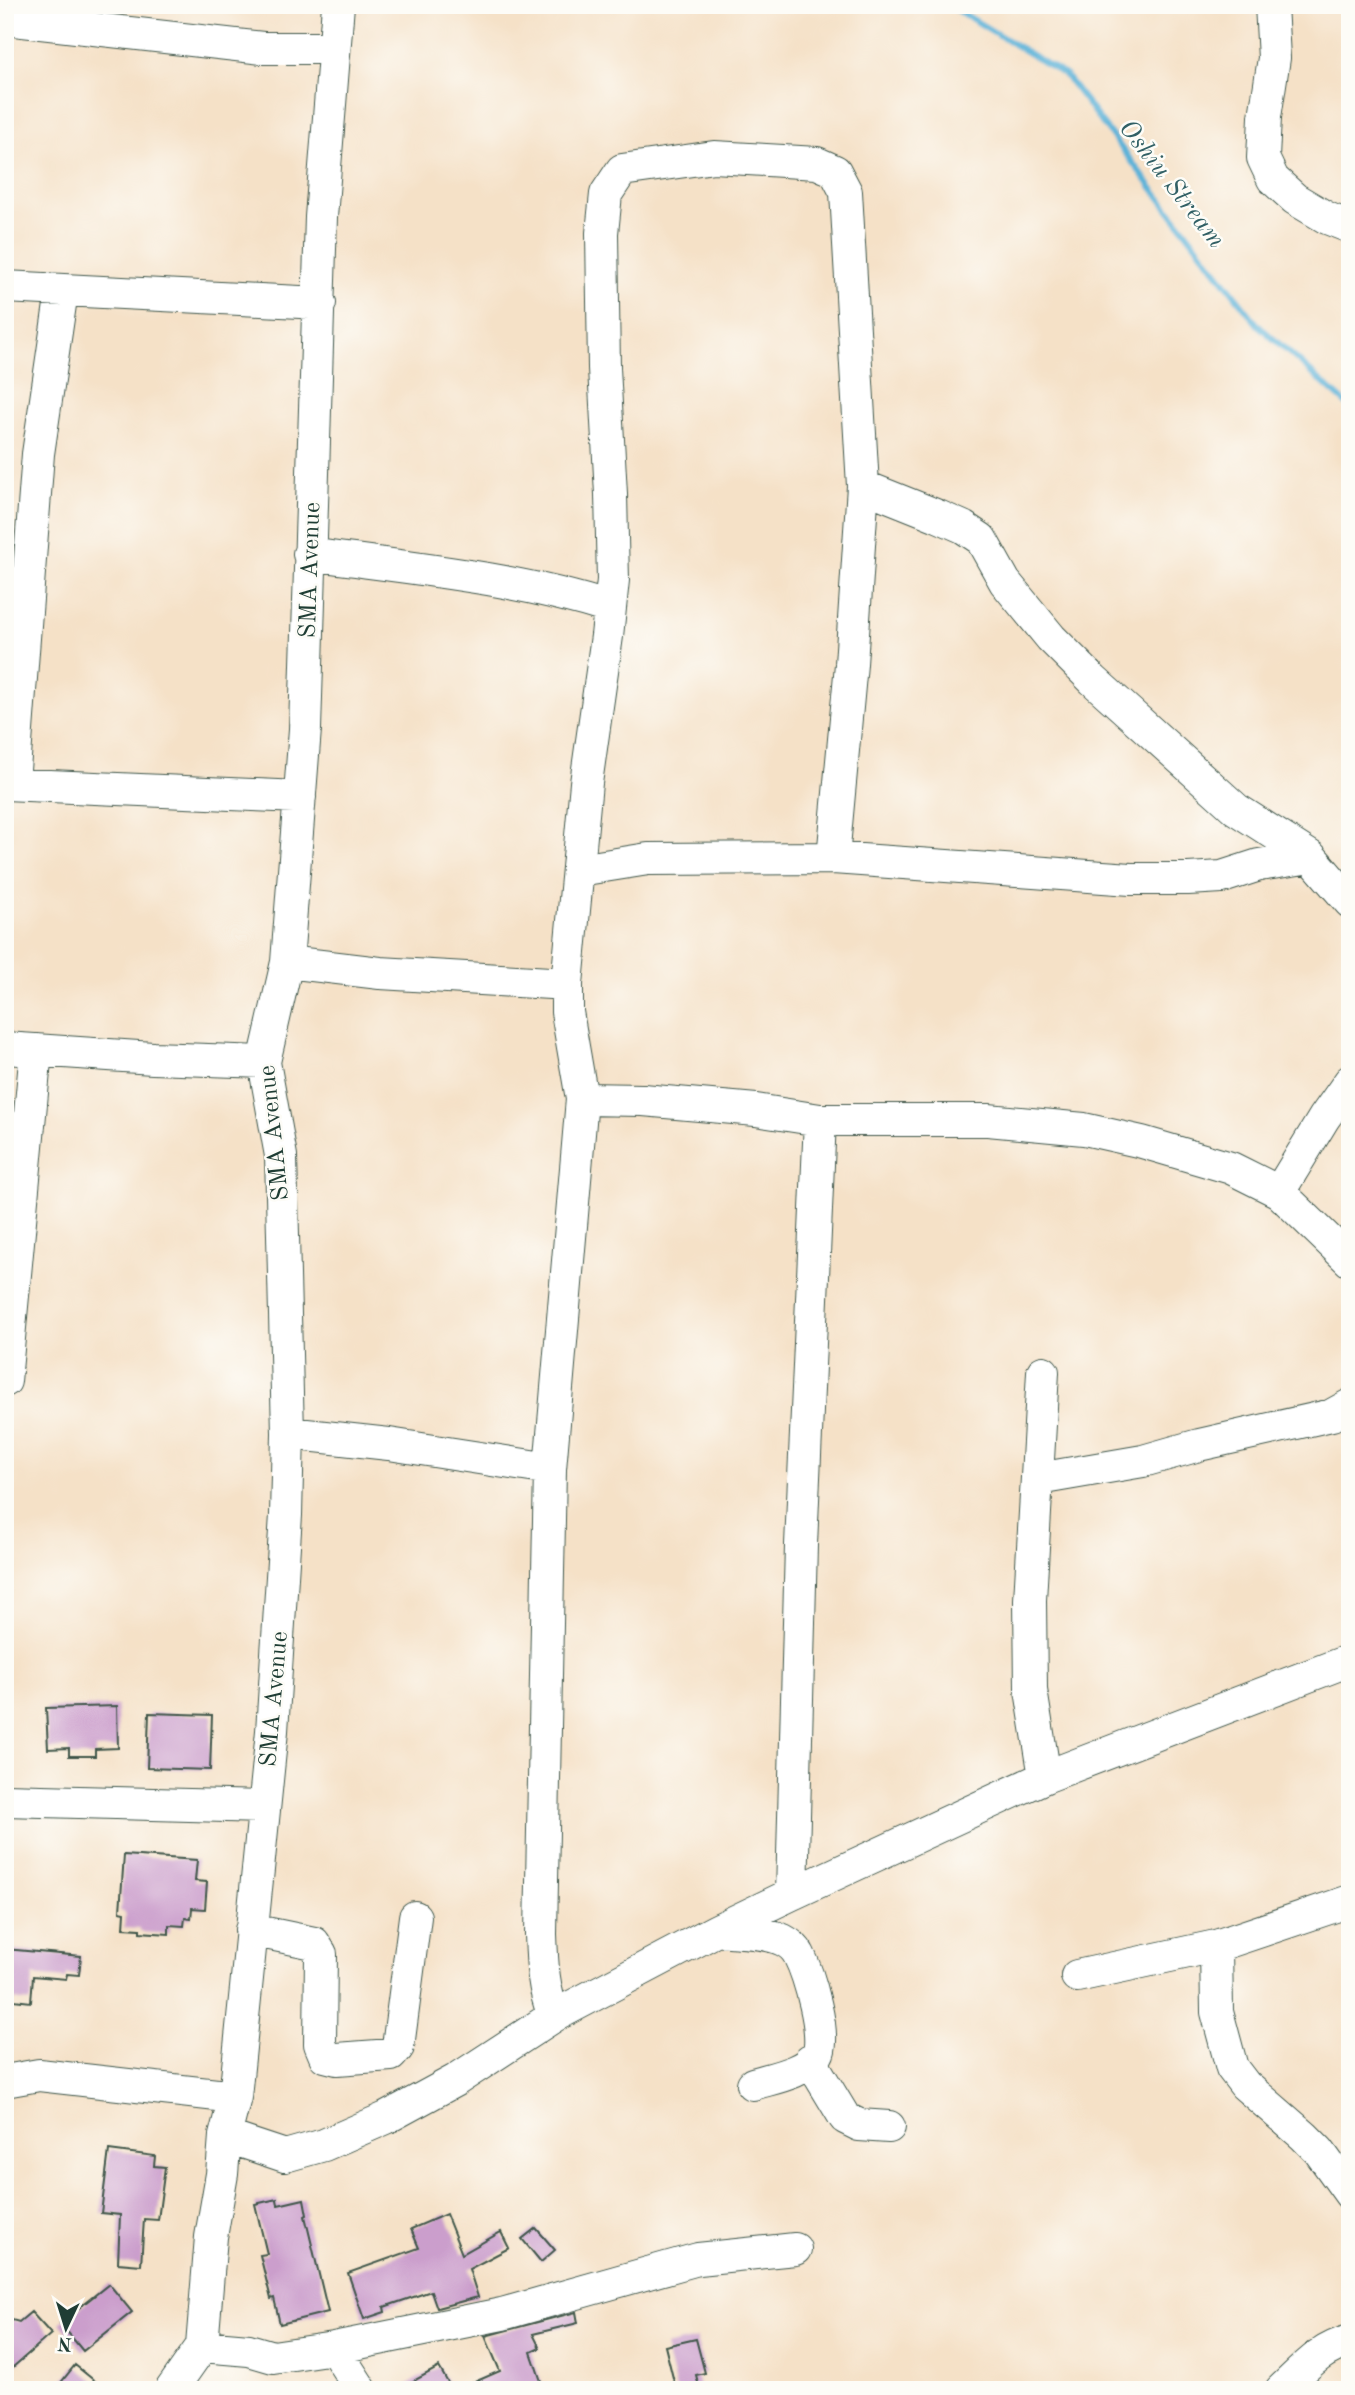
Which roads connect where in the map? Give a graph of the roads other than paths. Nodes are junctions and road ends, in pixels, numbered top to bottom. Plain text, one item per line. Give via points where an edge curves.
1 (338, 5) edge
2 (1271, 5) edge
3 (17, 15) edge
4 (333, 48) junction
5 (1350, 227) edge
6 (5, 287) edge
7 (62, 291) junction
8 (320, 303) junction
9 (863, 486) junction
10 (18, 529) edge
11 (309, 554) junction
12 (610, 608) junction
13 (9, 783) edge
14 (300, 797) junction
15 (1311, 858) junction
16 (833, 859) junction
17 (579, 870) junction
18 (1350, 902) edge
19 (287, 962) junction
20 (567, 984) junction
21 (21, 1049) edge
22 (264, 1062) junction
23 (1350, 1081) edge
24 (582, 1099) junction
25 (820, 1120) junction
26 (1279, 1192) junction
27 (1350, 1261) edge
28 (1043, 1372) dead end
29 (5, 1381) edge
30 (1350, 1405) edge
31 (288, 1433) junction
32 (550, 1469) junction
33 (1038, 1479) junction
34 (1350, 1660) edge
35 (1045, 1777) junction
36 (5, 1800) edge
37 (263, 1807) junction
38 (792, 1894) junction
39 (1350, 1901) edge
40 (415, 1917) dead end
41 (251, 1930) junction
42 (717, 1930) junction
43 (1216, 1946) junction
44 (1077, 1976) dead end
45 (554, 2016) junction
46 (810, 2060) junction
47 (5, 2081) edge
48 (753, 2084) dead end
49 (235, 2097) junction
50 (889, 2127) dead end
51 (225, 2136) junction
52 (1350, 2194) edge
53 (795, 2249) dead end
54 (1350, 2341) edge
55 (202, 2346) junction
56 (334, 2348) junction
57 (171, 2390) edge
58 (361, 2390) edge
59 (1281, 2390) edge

1 - 4 street, SMA Avenue
2 - 5 street via 1274,58 1263,158 1273,179 1295,199
3 - 4 street via 263,48
4 - 8 street, SMA Avenue
6 - 7 street
7 - 8 street
7 - 10 street via 38,454
8 - 11 street, SMA Avenue
9 - 12 street via 846,192 835,171 817,163 714,157 622,170 606,194 602,233
9 - 15 street via 963,527 981,539 1013,591 1093,680 1236,809
9 - 16 street
10 - 13 street
11 - 12 street via 512,582
11 - 14 street, SMA Avenue
12 - 17 street
13 - 14 street
14 - 19 street, SMA Avenue
15 - 16 street via 1259,865 1222,877 1130,879
15 - 18 street
16 - 17 street via 648,859
17 - 20 street
19 - 20 street via 380,973
19 - 22 street, SMA Avenue
20 - 24 street
21 - 22 street
21 - 29 street
22 - 31 street, SMA Avenue via 281,1156
23 - 26 street
24 - 25 street via 643,1100
24 - 32 street
25 - 26 street via 988,1120 1084,1129 1231,1168
25 - 38 street
26 - 27 street
28 - 33 street
30 - 33 street via 1332,1415 1143,1461
31 - 32 street
31 - 37 street, SMA Avenue via 280,1627
32 - 45 street via 541,1934 542,1975
33 - 35 street via 1030,1600 1031,1690
34 - 35 street
35 - 38 street
36 - 37 street
37 - 41 street, SMA Avenue
38 - 42 street
39 - 43 street
40 - 41 street via 398,2046 391,2055 325,2056 320,2044 319,1947
41 - 49 street, SMA Avenue
42 - 45 street
42 - 46 street via 768,1935 798,1952 821,2035 817,2054
43 - 44 street
43 - 52 street via 1217,2012 1232,2067 1245,2085 1319,2151
45 - 51 street via 456,2080 324,2145 285,2156
46 - 48 street
46 - 50 street via 845,2118 859,2125
47 - 49 street via 39,2075
49 - 51 street, SMA Avenue
51 - 55 street, SMA Avenue
53 - 56 street via 698,2259 502,2314
54 - 59 street via 1312,2359
55 - 56 street via 273,2357
55 - 57 street
56 - 58 street

